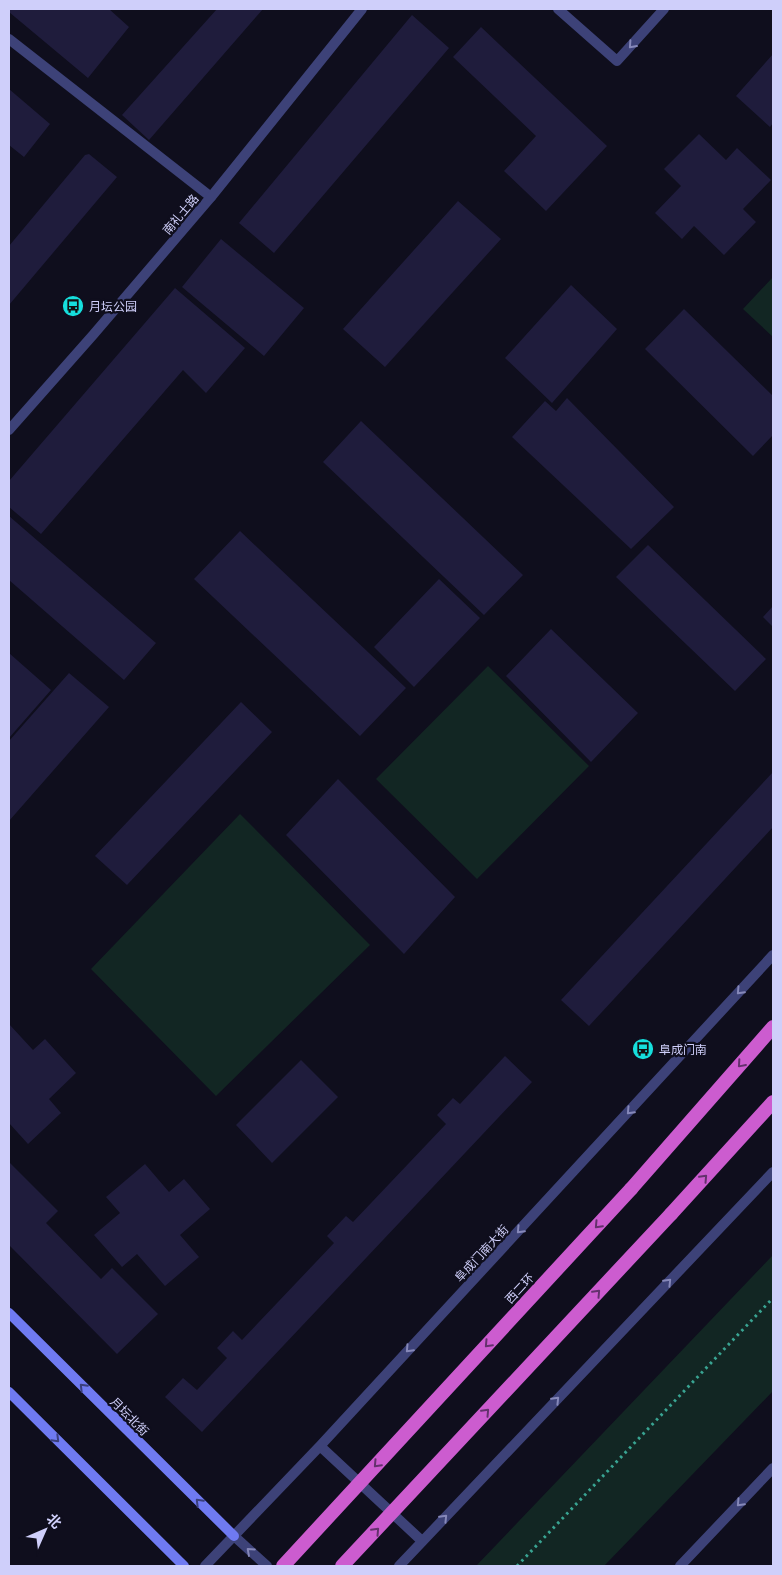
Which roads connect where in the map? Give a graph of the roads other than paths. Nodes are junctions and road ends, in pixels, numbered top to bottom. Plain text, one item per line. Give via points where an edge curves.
1 (362, 9) edge
2 (558, 9) edge
3 (664, 9) edge
4 (9, 39) edge
5 (211, 197) junction
6 (9, 430) edge
7 (773, 955) edge
8 (773, 1027) edge
9 (773, 1102) edge
10 (773, 1172) edge
11 (9, 1313) edge
12 (9, 1392) edge
13 (320, 1446) junction
14 (773, 1468) edge
15 (234, 1536) junction
16 (422, 1541) junction
17 (184, 1566) edge
18 (205, 1566) edge
19 (267, 1566) edge
20 (283, 1566) edge
21 (342, 1566) edge
22 (399, 1566) edge
23 (680, 1566) edge

1 - 5 street, 南礼士路
3 -> 2 street via 617,61
4 - 5 street
5 - 6 street, 南礼士路
7 -> 13 street, 阜成门南大街
8 -> 20 highway, 西二环, bridge via 631,1189
21 -> 9 highway, bridge
16 -> 10 street
15 -> 11 main road, 月坛北街
12 -> 17 main road
13 - 15 street, 阜成门南大街
13 - 16 street
14 -> 23 street
15 - 18 street, 阜成门南大街
19 -> 15 street
16 - 22 street

